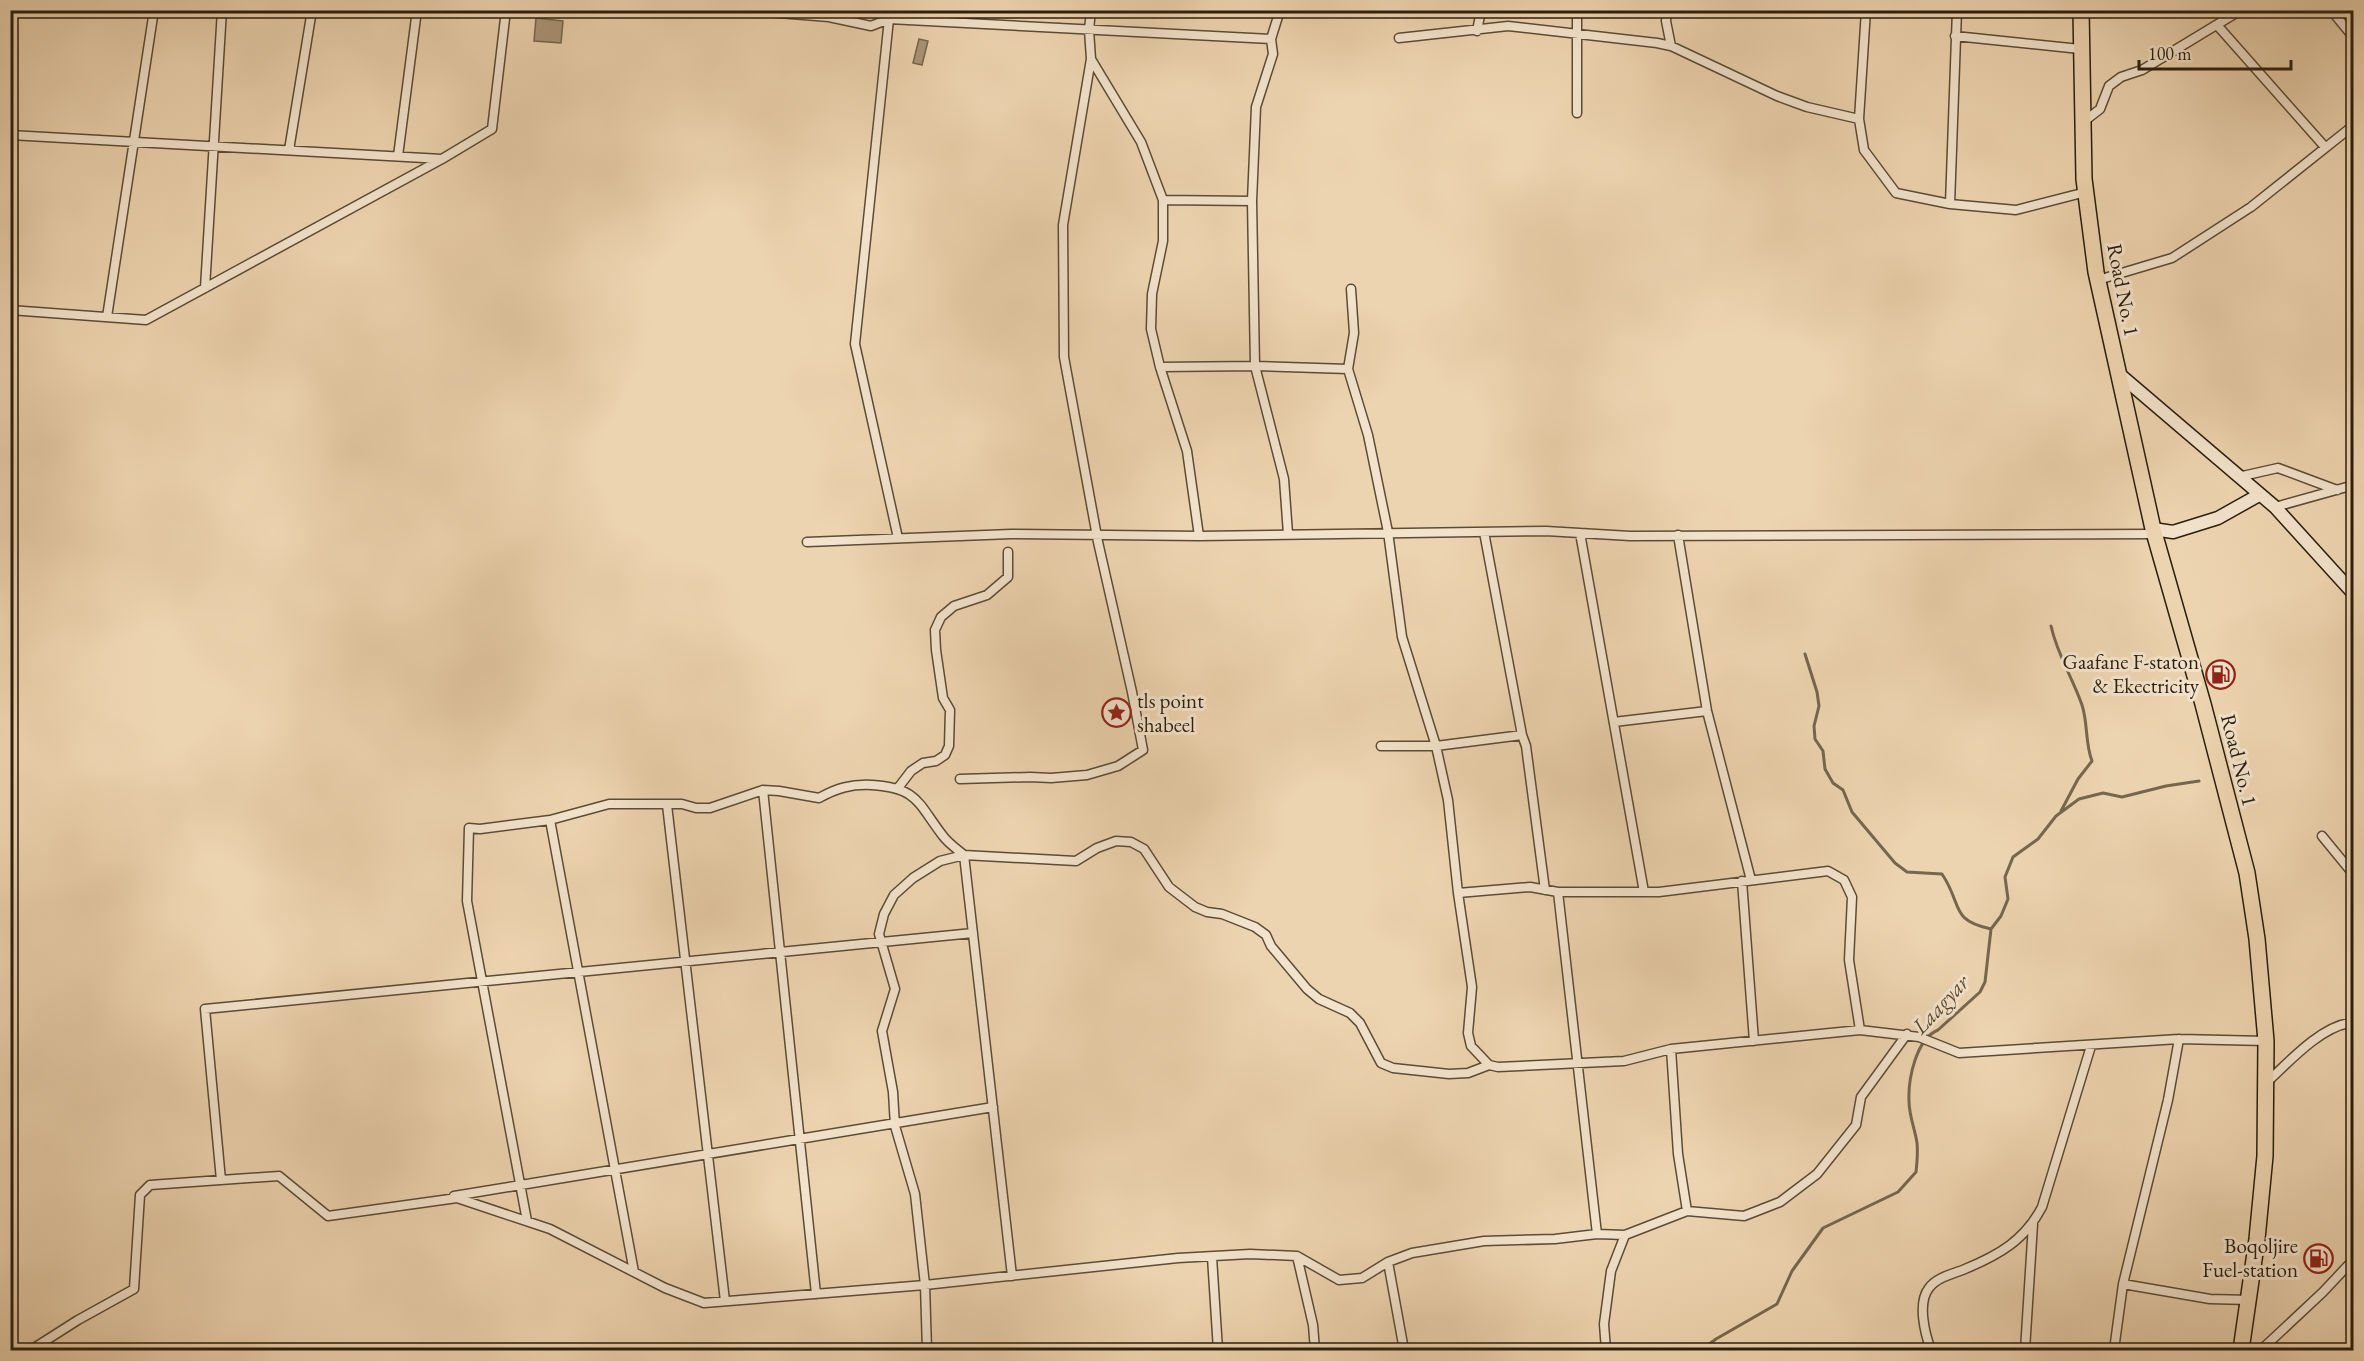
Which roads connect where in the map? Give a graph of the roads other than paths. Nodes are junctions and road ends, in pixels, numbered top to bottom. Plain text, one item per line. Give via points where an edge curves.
1 (154, 10) edge
2 (222, 10) edge
3 (312, 10) edge
4 (417, 10) edge
5 (506, 10) edge
6 (741, 10) edge
7 (896, 10) edge
8 (1091, 10) edge
9 (1280, 10) edge
10 (1481, 10) edge
11 (1577, 10) edge
12 (1666, 10) edge
13 (1866, 10) edge
14 (1957, 10) edge
15 (2080, 10) edge
16 (2241, 10) edge
17 (2331, 10) edge
18 (889, 19) junction
19 (2217, 25) junction
20 (1089, 30) junction
21 (1477, 31) junction
22 (1576, 34) junction
23 (1955, 36) junction
24 (1399, 38) dead end
25 (2354, 38) edge
26 (1271, 39) junction
27 (1671, 46) junction
28 (2080, 49) junction
29 (1091, 59) junction
30 (1577, 113) dead end
31 (1859, 119) junction
32 (2082, 123) junction
33 (2354, 125) edge
34 (10, 135) edge
35 (134, 142) junction
36 (214, 146) junction
37 (2325, 147) junction
38 (289, 150) junction
39 (398, 156) junction
40 (442, 159) junction
41 (2085, 192) junction
42 (1163, 200) junction
43 (1252, 201) junction
44 (1950, 204) junction
45 (2098, 280) junction
46 (205, 288) junction
47 (1351, 289) dead end
48 (10, 310) edge
49 (107, 317) junction
50 (1255, 366) junction
51 (1160, 368) junction
52 (1348, 369) junction
53 (2119, 374) junction
54 (2238, 477) junction
55 (2354, 485) edge
56 (2337, 490) junction
57 (2259, 495) junction
58 (2276, 507) junction
59 (1388, 532) junction
60 (1484, 532) junction
61 (2155, 532) junction
62 (1580, 533) junction
63 (1288, 534) junction
64 (1097, 535) junction
65 (1678, 535) junction
66 (1199, 536) junction
67 (898, 538) junction
68 (807, 542) dead end
69 (1008, 552) dead end
70 (2354, 594) edge
71 (1707, 711) junction
72 (1614, 722) junction
73 (1522, 735) junction
74 (1381, 746) dead end
75 (1436, 746) junction
76 (960, 779) dead end
77 (898, 788) junction
78 (763, 790) junction
79 (667, 805) junction
80 (550, 820) junction
81 (2322, 836) dead end
82 (964, 855) junction
83 (2354, 875) edge
84 (1747, 881) junction
85 (1545, 890) junction
86 (1558, 892) junction
87 (1644, 892) junction
88 (1458, 893) junction
89 (973, 933) junction
90 (882, 942) junction
91 (482, 982) junction
92 (2352, 1022) edge
93 (1860, 1030) junction
94 (1907, 1034) junction
95 (2179, 1039) junction
96 (1754, 1041) junction
97 (2266, 1041) junction
98 (2091, 1046) junction
99 (1671, 1049) junction
100 (1576, 1062) junction
101 (1489, 1065) junction
102 (2265, 1083) junction
103 (993, 1107) junction
104 (895, 1124) junction
105 (800, 1139) junction
106 (708, 1154) junction
107 (615, 1169) junction
108 (221, 1180) junction
109 (520, 1185) junction
110 (1687, 1211) junction
111 (359, 1212) junction
112 (528, 1221) junction
113 (2033, 1224) junction
114 (1597, 1234) junction
115 (1625, 1235) junction
116 (1297, 1256) junction
117 (1212, 1257) junction
118 (2354, 1259) edge
119 (1388, 1262) junction
120 (634, 1272) junction
121 (1012, 1276) junction
122 (2123, 1284) junction
123 (925, 1285) junction
124 (816, 1294) junction
125 (2248, 1300) junction
126 (725, 1301) junction
127 (10, 1350) edge
128 (927, 1350) edge
129 (1218, 1350) edge
130 (1315, 1350) edge
131 (1404, 1350) edge
132 (1606, 1350) edge
133 (1931, 1350) edge
134 (2025, 1350) edge
135 (2114, 1350) edge
136 (2241, 1350) edge
137 (2261, 1350) edge

1 - 35 street
2 - 36 street
3 - 38 street
4 - 39 street
5 - 40 street via 492,129
6 - 18 street via 829,17 872,26
7 - 18 street
8 - 20 street
9 - 26 street
10 - 21 street
11 - 22 street
12 - 27 street
13 - 31 street
14 - 23 street
15 - 28 highway, Road No. 1
16 - 19 street
17 - 25 street
18 - 20 street
18 - 67 street via 855,344
19 - 32 street via 2142,70 2121,77 2109,86 2100,109
19 - 37 street
20 - 26 street
20 - 29 street
21 - 22 street via 1508,26
21 - 24 street
22 - 27 street
22 - 30 street
23 - 28 street
23 - 44 street
26 - 43 street via 1273,54 1256,108
27 - 31 street via 1777,96
28 - 32 highway, Road No. 1
29 - 42 street via 1141,142
29 - 64 street via 1063,225 1064,357
31 - 44 street via 1864,150 1896,193
32 - 41 highway, Road No. 1
33 - 37 street
34 - 35 street
35 - 36 street
35 - 49 street
36 - 38 street
36 - 46 street
37 - 45 street via 2251,207 2172,258
38 - 39 street
39 - 40 street
40 - 46 street
41 - 44 street via 2016,210
41 - 45 highway, Road No. 1
42 - 43 street
42 - 51 street via 1163,241 1152,294 1152,329
43 - 50 street
45 - 53 highway, Road No. 1
46 - 49 street via 146,320
47 - 52 street via 1354,326
48 - 49 street
50 - 51 street
50 - 52 street
50 - 63 street via 1284,479
51 - 66 street via 1187,451
52 - 59 street via 1368,435
53 - 54 main road
53 - 61 highway, Road No. 1
54 - 56 street via 2278,468
54 - 57 main road
55 - 56 street
56 - 58 street
57 - 58 main road
57 - 61 main road via 2218,518 2173,532
58 - 70 main road
59 - 60 street
59 - 63 street
59 - 75 street via 1402,638
60 - 62 street
60 - 73 street
61 - 65 street
61 - 97 highway, Road No. 1 via 2247,873
62 - 65 street
62 - 72 street
63 - 66 street
64 - 66 street
64 - 67 street
64 - 76 street via 1143,750 1118,766 1087,775
65 - 71 street
67 - 68 street
69 - 77 street via 1008,577 987,595 954,606 941,617 935,630 936,650 943,698 950,711 949,746 936,761 923,762 911,771
71 - 72 street
71 - 84 street
72 - 87 street
73 - 75 street
73 - 85 street
74 - 75 street
75 - 88 street via 1448,800
77 - 78 street via 855,784 819,798
77 - 82 street via 913,796 944,838
78 - 79 street via 710,808
78 - 105 street
79 - 80 street via 609,804
79 - 106 street
80 - 91 street via 469,828 467,901
80 - 107 street
81 - 83 street
82 - 89 street
82 - 90 street via 940,861 894,895 884,914 879,934
82 - 101 street via 1076,861 1097,848 1131,842 1144,849 1169,886 1194,907 1222,914 1266,935 1306,989 1318,999 1350,1013 1360,1023 1381,1063 1393,1068 1449,1074 1468,1073
84 - 87 street
84 - 93 street via 1828,871 1844,880 1852,897 1850,960
84 - 96 street
85 - 86 street
85 - 88 street via 1530,887
86 - 87 street
86 - 100 street
88 - 101 street via 1472,987 1468,1033 1471,1046
89 - 90 street
89 - 103 street
90 - 91 street
90 - 104 street via 896,988 882,1031
91 - 108 street via 205,1009
91 - 109 street
92 - 102 street via 2311,1042
93 - 94 street
93 - 96 street
94 - 98 street via 1959,1053
94 - 110 street via 1861,1097 1856,1125 1817,1174 1780,1202 1744,1216
95 - 97 street
95 - 98 street
95 - 122 street
96 - 99 street
97 - 102 highway, Road No. 1
98 - 113 street via 2042,1207
99 - 100 street via 1624,1061
99 - 110 street via 1678,1154
100 - 101 street
100 - 114 street
102 - 125 highway, Road No. 1 via 2265,1156
103 - 104 street
103 - 121 street
104 - 105 street
104 - 123 street via 915,1194
105 - 106 street
105 - 124 street
106 - 107 street
106 - 126 street
107 - 109 street
107 - 120 street
108 - 111 street via 279,1176 328,1216
108 - 127 street via 150,1185 140,1195 134,1289 34,1348
109 - 111 street
109 - 112 street
110 - 115 street
111 - 112 street via 457,1198
112 - 120 street
113 - 133 street via 2016,1242 1929,1288 1922,1300
113 - 134 street
114 - 115 street
114 - 119 street via 1484,1241 1412,1253
115 - 132 street via 1611,1271 1604,1324
116 - 117 street
116 - 119 street via 1339,1280 1362,1278
116 - 130 street
117 - 121 street
117 - 129 street
118 - 137 street
119 - 131 street
120 - 126 street via 704,1303
121 - 123 street
122 - 125 street via 2210,1299
122 - 135 street
123 - 124 street
123 - 128 street
124 - 126 street
125 - 136 highway, Road No. 1

